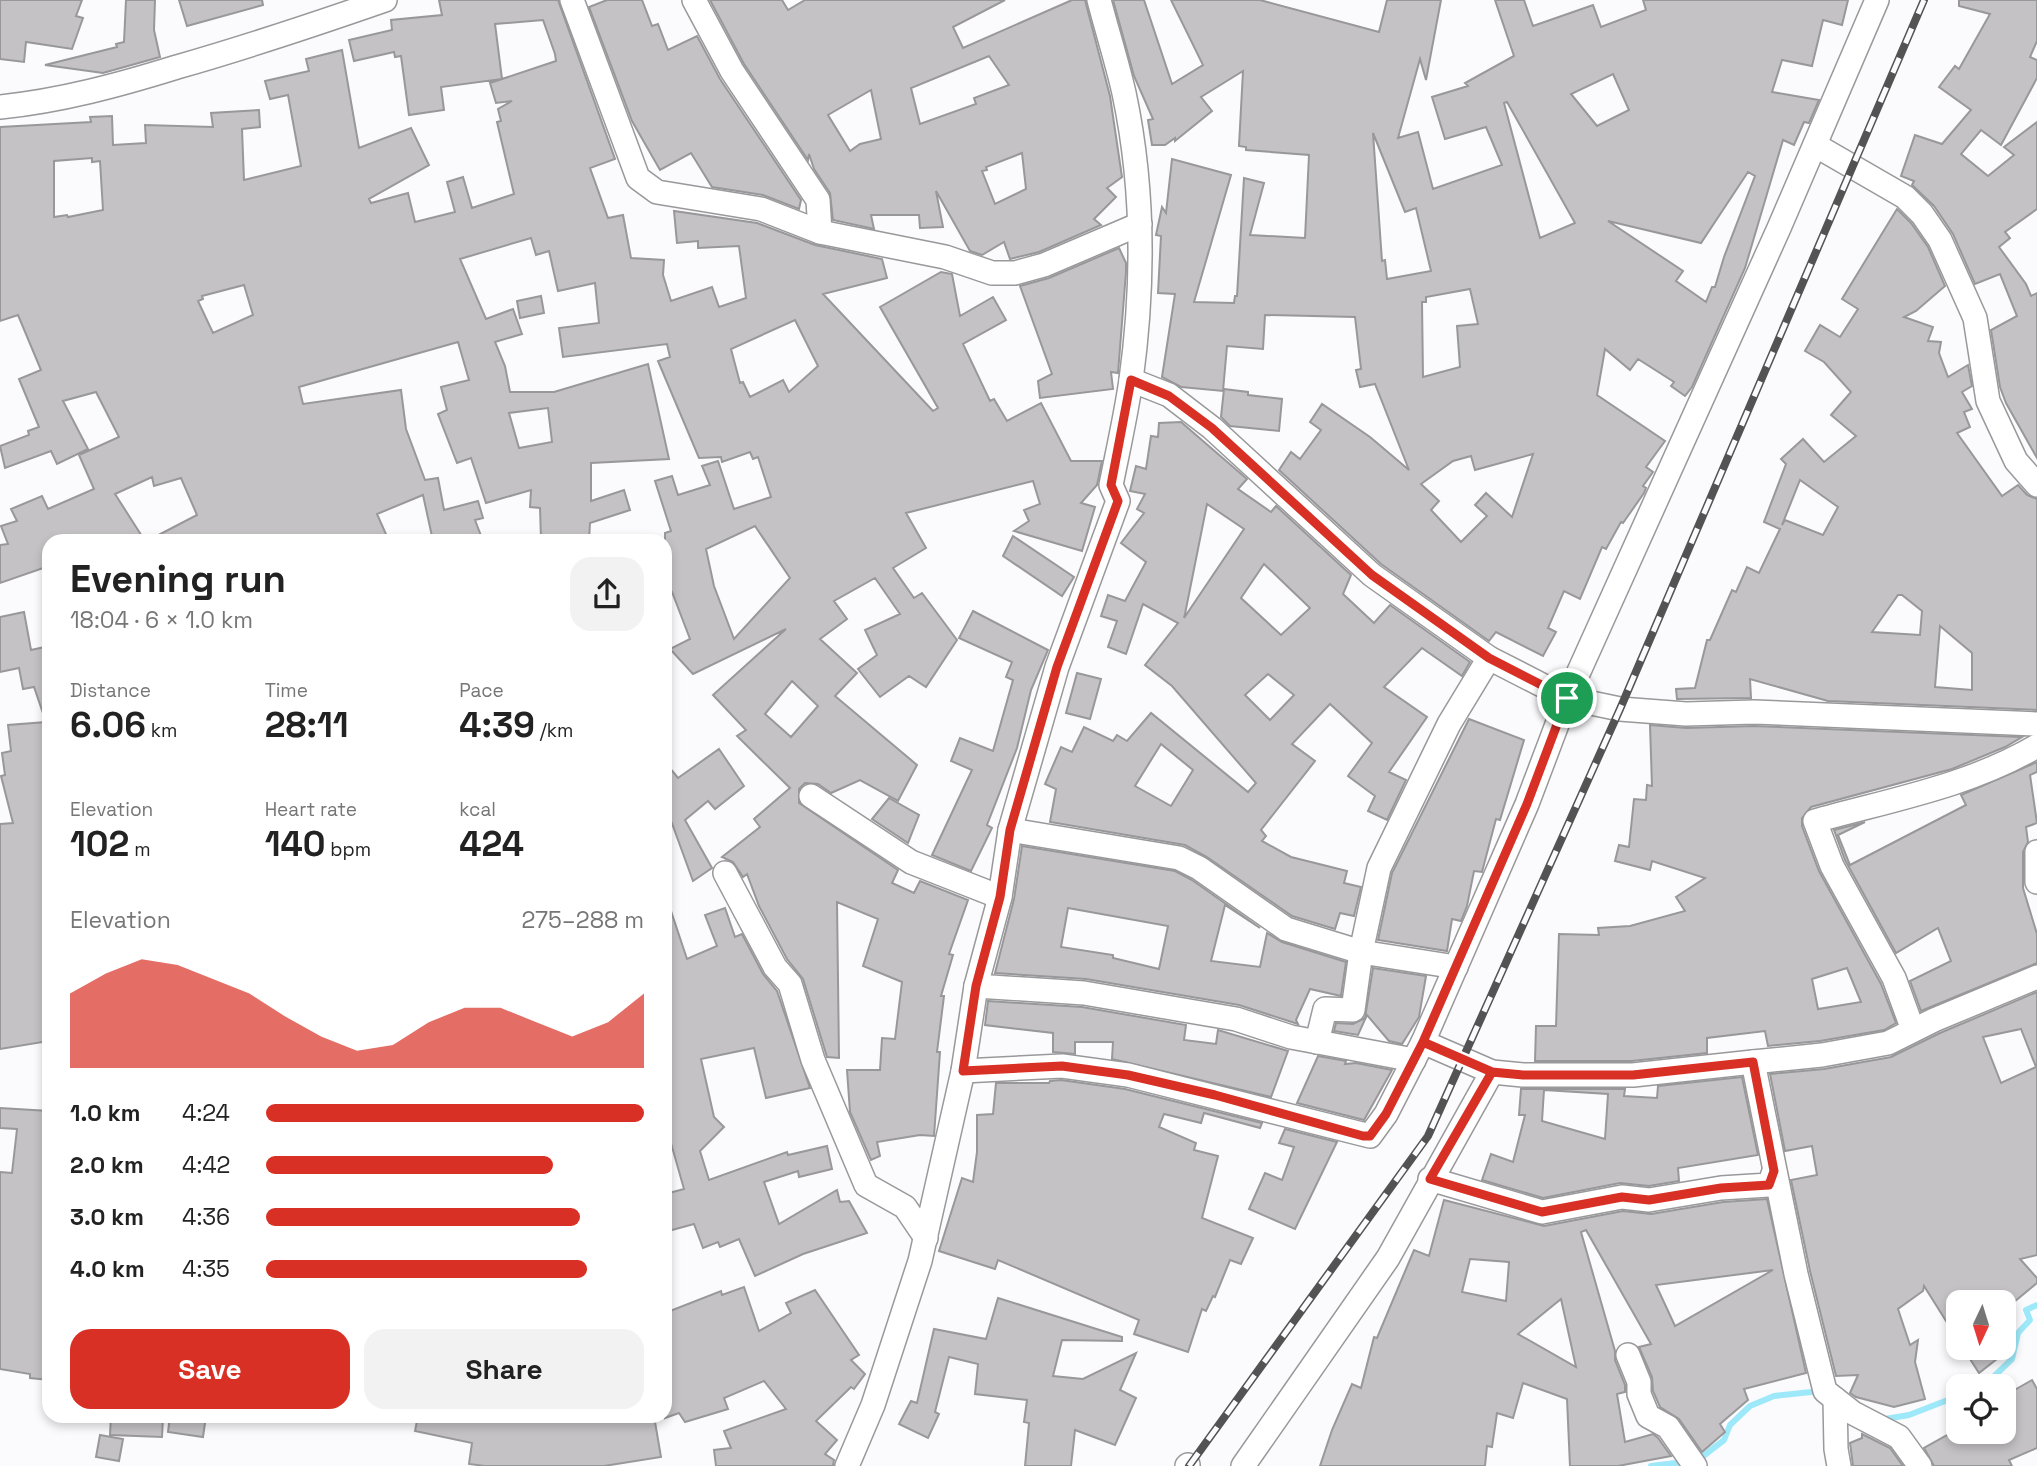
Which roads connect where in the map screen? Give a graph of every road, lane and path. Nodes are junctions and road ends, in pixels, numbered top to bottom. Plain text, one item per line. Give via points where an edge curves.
1 (385, 0) edge
2 (572, 0) edge
3 (694, 0) edge
4 (1099, 0) edge
5 (1877, 0) edge
6 (0, 107) edge
7 (1815, 145) junction
8 (1140, 224) junction
9 (820, 232) junction
10 (1131, 380) junction
11 (2037, 485) edge
12 (1489, 658) junction
13 (1567, 698) junction
14 (2037, 724) edge
15 (2037, 746) edge
16 (811, 796) dead end
17 (1010, 830) junction
18 (2037, 852) edge
19 (725, 873) dead end
20 (2037, 882) edge
21 (1000, 897) junction
22 (1361, 952) junction
23 (1456, 967) junction
24 (2037, 977) edge
25 (976, 986) junction
26 (1913, 1030) junction
27 (1317, 1042) junction
28 (1418, 1051) junction
29 (1753, 1062) junction
30 (963, 1071) junction
31 (1492, 1072) junction
32 (1774, 1171) junction
33 (1430, 1179) junction
34 (926, 1238) junction
35 (1629, 1355) dead end
36 (1835, 1399) junction
37 (1838, 1465) edge
38 (847, 1466) edge
39 (1243, 1466) edge
40 (1695, 1466) edge
41 (1920, 1466) edge

1 - 6 street via 121,84
2 - 9 street via 638,178 657,192 761,209
3 - 9 street via 732,71 818,200
4 - 8 street via 1124,93
5 - 7 street
7 - 11 street via 1905,197 1940,240 1975,318 1988,401 2016,461
7 - 13 street
8 - 9 street via 1044,265 992,273 945,257
8 - 10 street
10 - 12 street via 1169,396 1212,428 1372,575
10 - 17 street via 1111,485 1118,501 1057,667
12 - 13 street
12 - 22 street via 1449,724 1379,869
13 - 14 street via 1619,709 1686,714 1754,712
13 - 23 street
15 - 26 street via 1948,785 1815,821 1832,866 1894,978
16 - 21 street via 911,862
17 - 21 street
17 - 22 street via 1179,858 1286,929
18 - 20 street
19 - 34 street via 775,967 790,984 813,1060 866,1185 905,1207
21 - 25 street
22 - 23 street
22 - 27 street via 1353,1010 1325,1009
23 - 28 street
24 - 26 street
25 - 27 street via 1084,993 1236,1019
25 - 30 street
26 - 29 street via 1873,1047
27 - 28 street
28 - 30 street via 1370,1136 1128,1075 1062,1066
28 - 31 street
29 - 31 street via 1633,1075
29 - 32 street
30 - 34 street
31 - 33 street
32 - 33 street via 1769,1185 1649,1200 1622,1197 1542,1212
32 - 36 street via 1815,1357 1825,1391
33 - 39 street via 1388,1258
34 - 38 street via 873,1405
35 - 40 street via 1648,1416 1668,1427
36 - 37 street
36 - 41 street via 1899,1437

